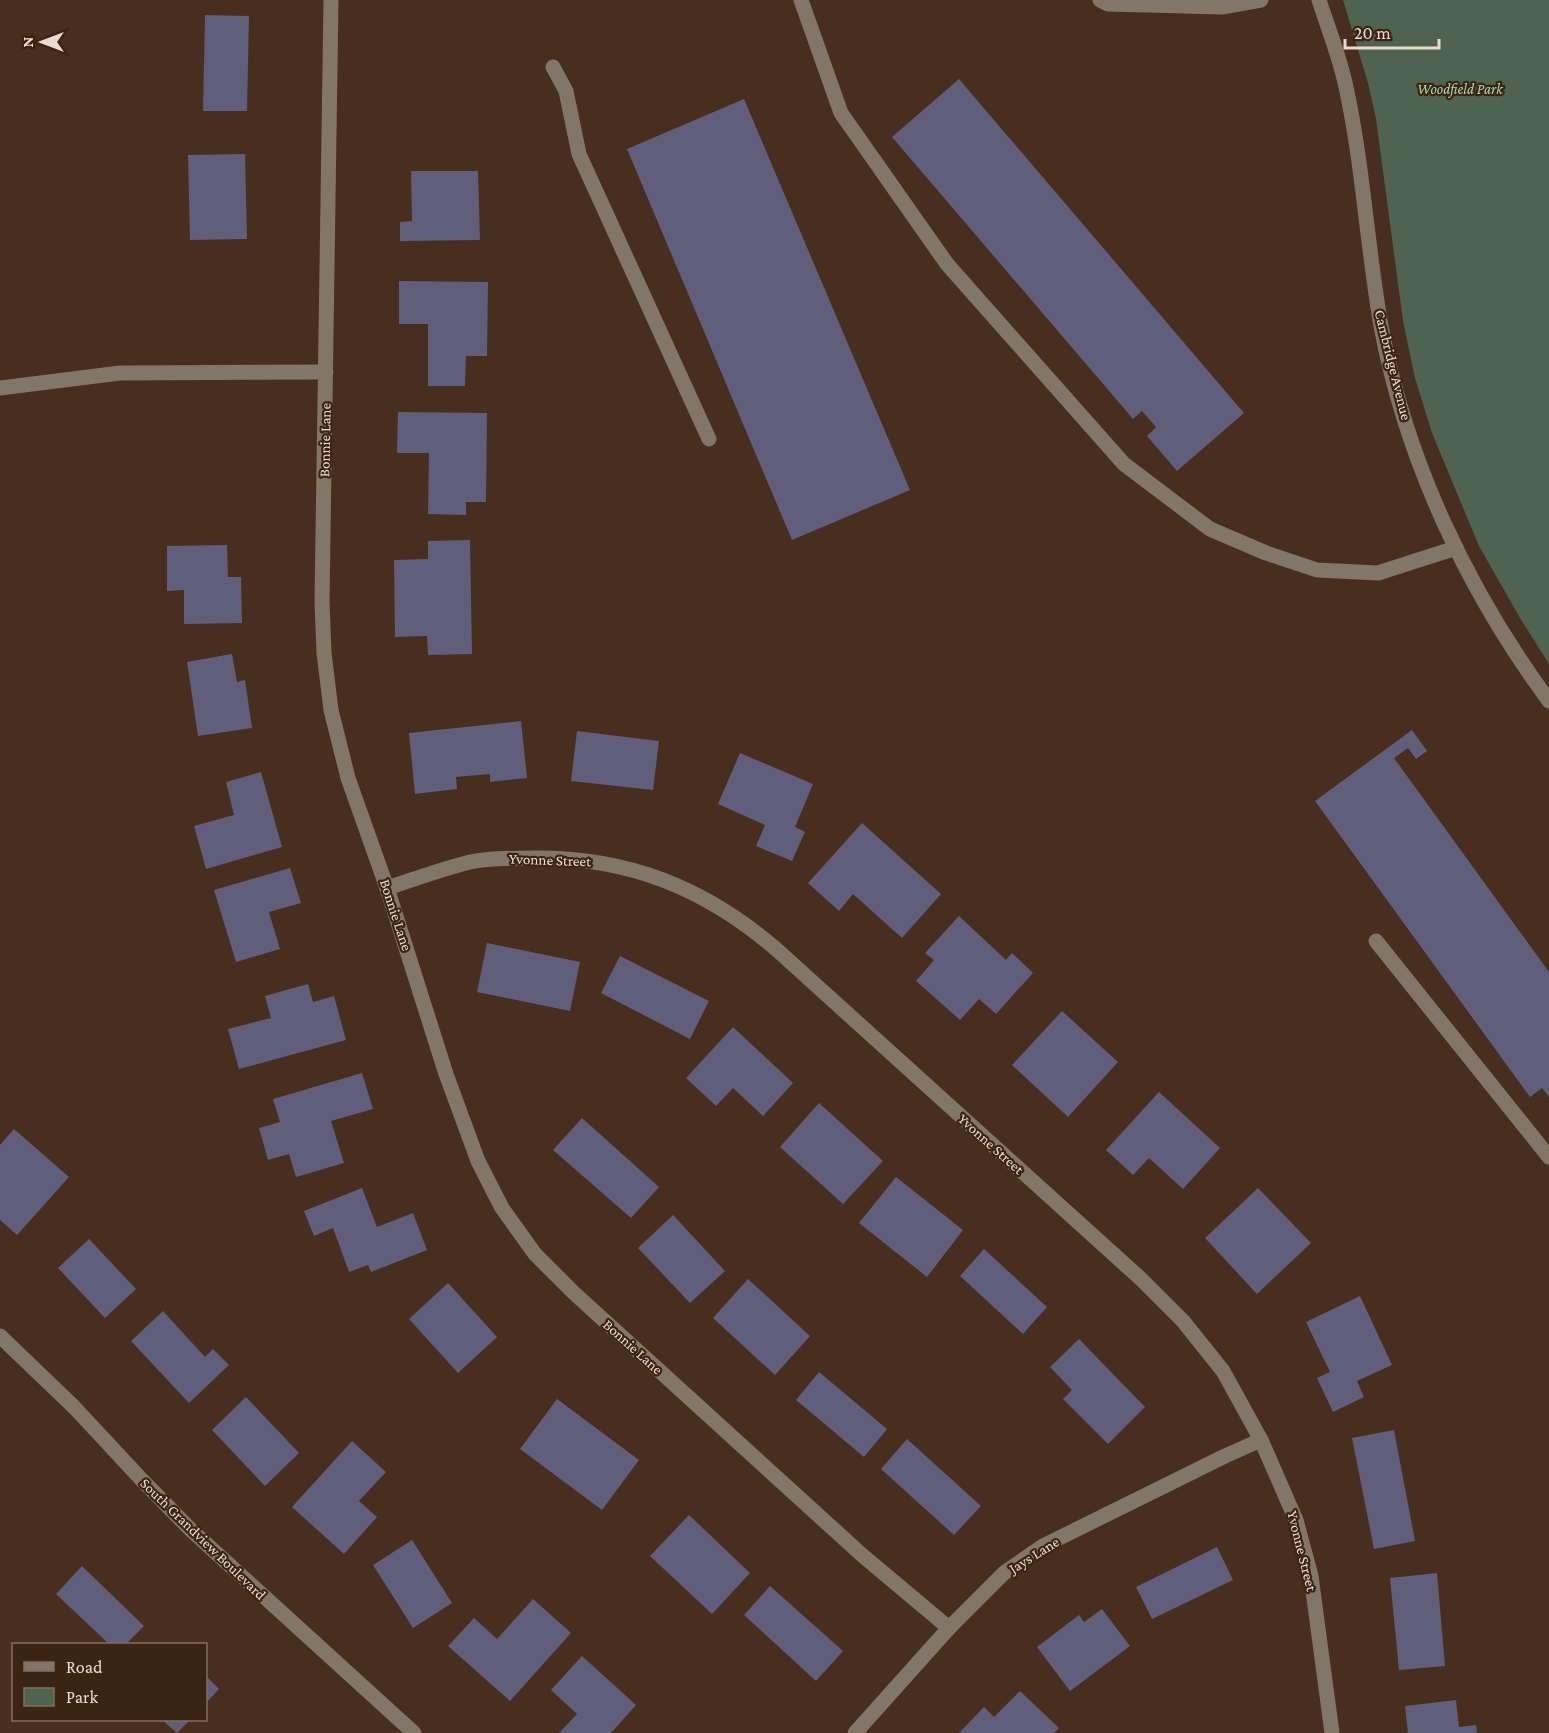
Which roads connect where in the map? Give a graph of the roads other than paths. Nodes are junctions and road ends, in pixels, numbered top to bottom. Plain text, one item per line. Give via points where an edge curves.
1 (331, 0) edge
2 (801, 0) edge
3 (1100, 0) edge
4 (1261, 0) edge
5 (1318, 0) edge
6 (553, 67) dead end
7 (326, 372) junction
8 (0, 388) edge
9 (709, 440) dead end
10 (1455, 548) junction
11 (1549, 701) edge
12 (387, 888) junction
13 (1376, 941) dead end
14 (1549, 1157) edge
15 (0, 1336) edge
16 (1261, 1440) junction
17 (949, 1628) junction
18 (414, 1733) edge
19 (855, 1733) edge
20 (1332, 1733) edge

1 - 7 street, Bonnie Lane
2 - 10 street via 841,113 948,264 1124,464 1210,529 1317,570 1378,573
3 - 4 street via 1108,4 1222,7
5 - 10 street, Cambridge Avenue via 1346,84 1371,263 1395,387
6 - 9 street via 566,91 579,154
7 - 8 street via 120,373
7 - 12 street, Bonnie Lane via 324,653 348,778
10 - 11 street, Cambridge Avenue via 1517,657
12 - 16 street, Yvonne Street via 470,862 568,858 657,876 715,904 776,949 1142,1280 1183,1321 1223,1371
12 - 17 street, Bonnie Lane via 478,1161 502,1208 535,1254 853,1547
13 - 14 street
15 - 18 street, South Grandview Boulevard via 191,1530
16 - 17 street, Jays Lane via 1043,1546 1004,1573
16 - 20 street, Yvonne Street via 1296,1520 1311,1576
17 - 19 street, Jays Lane

